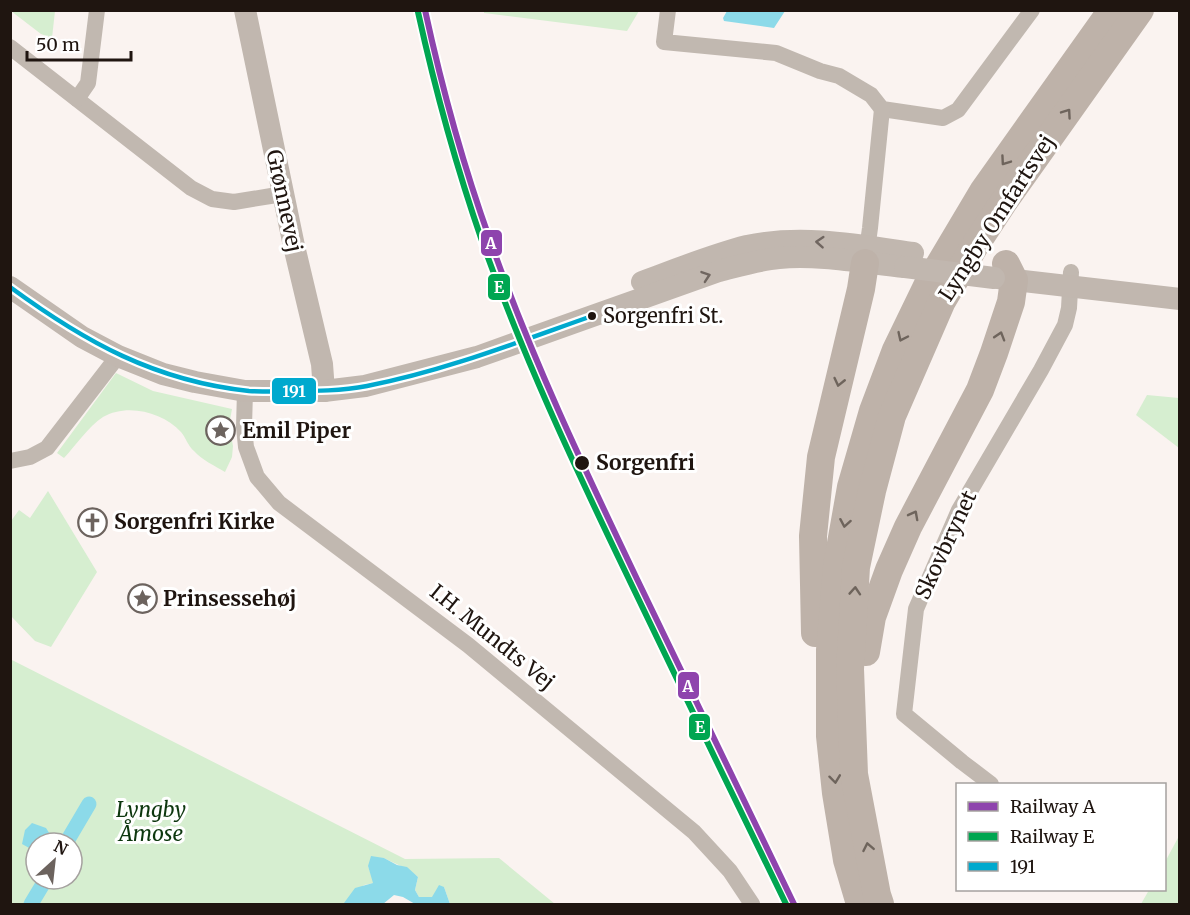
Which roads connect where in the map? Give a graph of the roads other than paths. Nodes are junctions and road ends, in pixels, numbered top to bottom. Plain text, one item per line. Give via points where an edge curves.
1 (97, 10) edge
2 (245, 10) edge
3 (668, 10) edge
4 (1032, 10) edge
5 (1112, 10) edge
6 (1140, 10) edge
7 (10, 47) edge
8 (77, 99) junction
9 (882, 109) junction
10 (283, 194) junction
11 (866, 254) junction
12 (1004, 271) junction
13 (1070, 280) junction
14 (1179, 285) edge
15 (10, 286) edge
16 (1179, 299) edge
17 (118, 357) junction
18 (245, 391) junction
19 (324, 391) junction
20 (10, 461) edge
21 (830, 736) junction
22 (854, 774) junction
23 (990, 783) edge
24 (752, 904) edge
25 (860, 904) edge
26 (880, 904) edge

1 - 8 street via 88,83
2 - 10 street, Grønnevej
3 - 9 street via 664,42 776,53 839,76 871,95
4 - 9 street via 958,110 943,118
5 -> 21 highway, Lyngby Omfartsvej via 984,190 951,244 928,284 880,390 851,487 837,566 830,650
22 -> 6 highway, Lyngby Omfartsvej via 850,669 856,567 892,416 950,286 1003,203
7 - 8 street
8 - 10 street via 191,188 212,199 234,202
9 - 11 street
10 - 19 street, Grønnevej via 322,364
11 - 12 street, bridge
11 - 19 street via 766,259 589,309 488,347 477,357 365,386
11 -> 21 highway via 821,457 813,536 816,666
12 - 13 street
22 -> 12 highway via 863,665 873,617 908,527 980,390 1011,302
13 - 14 street
13 - 16 street
13 - 23 street, Skovbrynet via 1069,308 1062,332 959,510 916,609 904,714
15 - 17 street via 82,337
17 - 18 street via 163,374
17 - 20 street via 47,448
18 - 19 street
18 - 24 street, I.H. Mundts Vej via 246,447 257,477 279,502 468,645 694,832 730,871
21 -> 25 highway, Lyngby Omfartsvej via 847,860
26 -> 22 highway, Lyngby Omfartsvej

